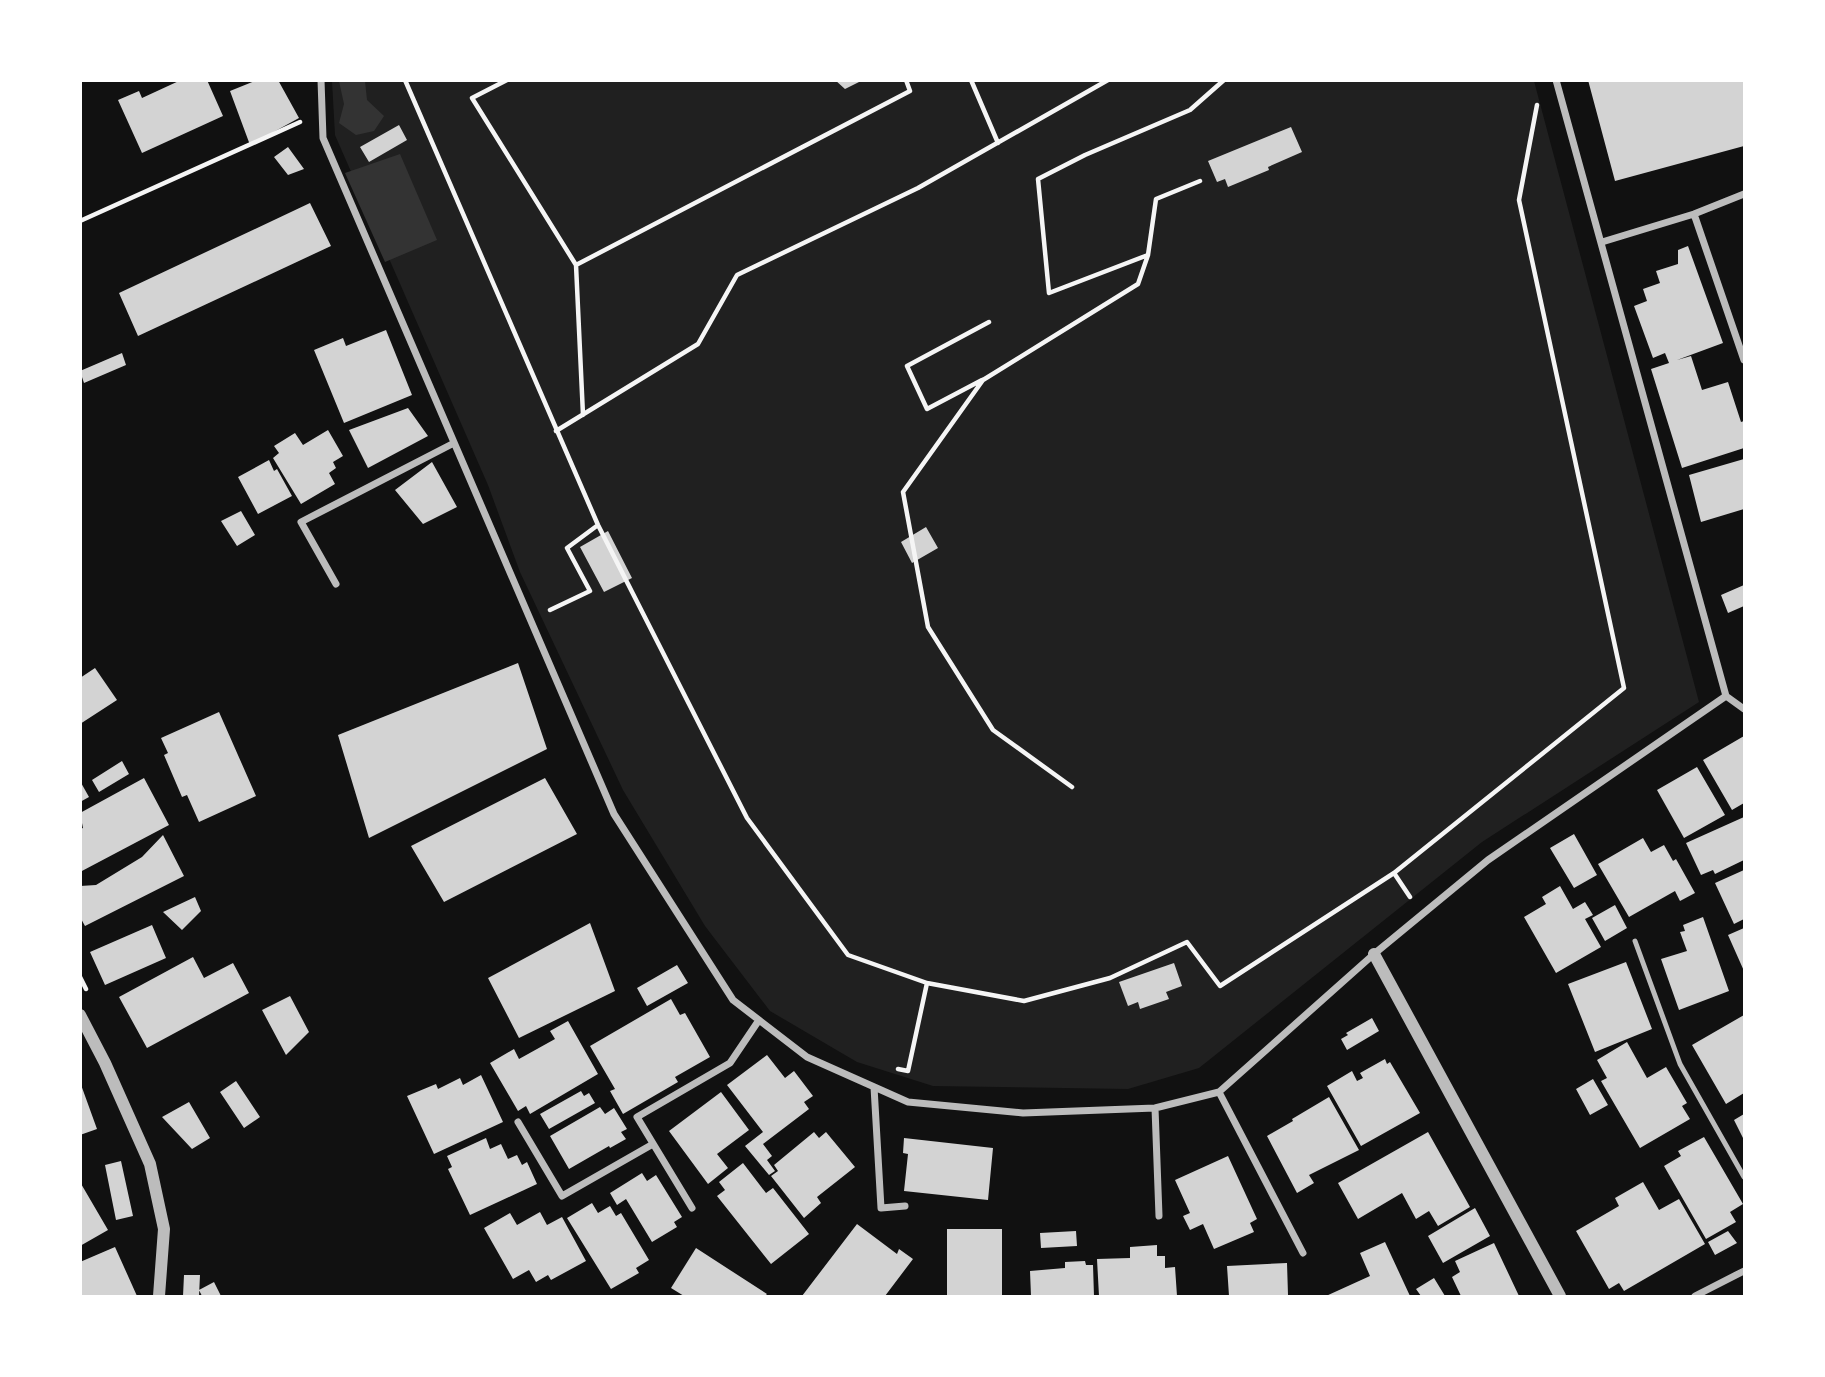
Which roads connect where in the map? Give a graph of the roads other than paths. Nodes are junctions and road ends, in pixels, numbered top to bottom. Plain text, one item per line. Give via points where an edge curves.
1 (321, 80) edge
2 (1556, 80) edge
3 (1745, 194) edge
4 (1694, 214) junction
5 (1602, 242) junction
6 (1745, 360) edge
7 (454, 443) junction
8 (336, 584) dead end
9 (1726, 696) junction
10 (1745, 709) edge
11 (1636, 941) dead end
12 (1374, 954) junction
13 (80, 1015) edge
14 (759, 1020) junction
15 (874, 1087) junction
16 (1219, 1092) junction
17 (1155, 1108) junction
18 (518, 1122) dead end
19 (653, 1144) junction
20 (1745, 1177) edge
21 (905, 1206) dead end
22 (692, 1208) dead end
23 (1159, 1216) dead end
24 (1303, 1253) dead end
25 (1745, 1271) edge
26 (159, 1297) edge
27 (1560, 1297) edge
28 (1695, 1297) edge

1 - 7 street via 323,138
2 - 5 street
3 - 4 street
4 - 5 street
4 - 6 street
5 - 9 street
7 - 8 street via 301,522
7 - 14 street via 614,814 733,1000
9 - 10 street
9 - 12 street via 1488,860
11 - 20 lane via 1680,1064
12 - 16 street
12 - 27 street
13 - 26 street via 150,1164 164,1229
14 - 15 street via 807,1057
14 - 19 street via 730,1063 637,1117
15 - 17 street via 908,1102 1023,1113
15 - 21 street via 881,1208
16 - 17 street
16 - 24 street
17 - 23 street
18 - 19 street via 562,1196
19 - 22 street
25 - 28 street

